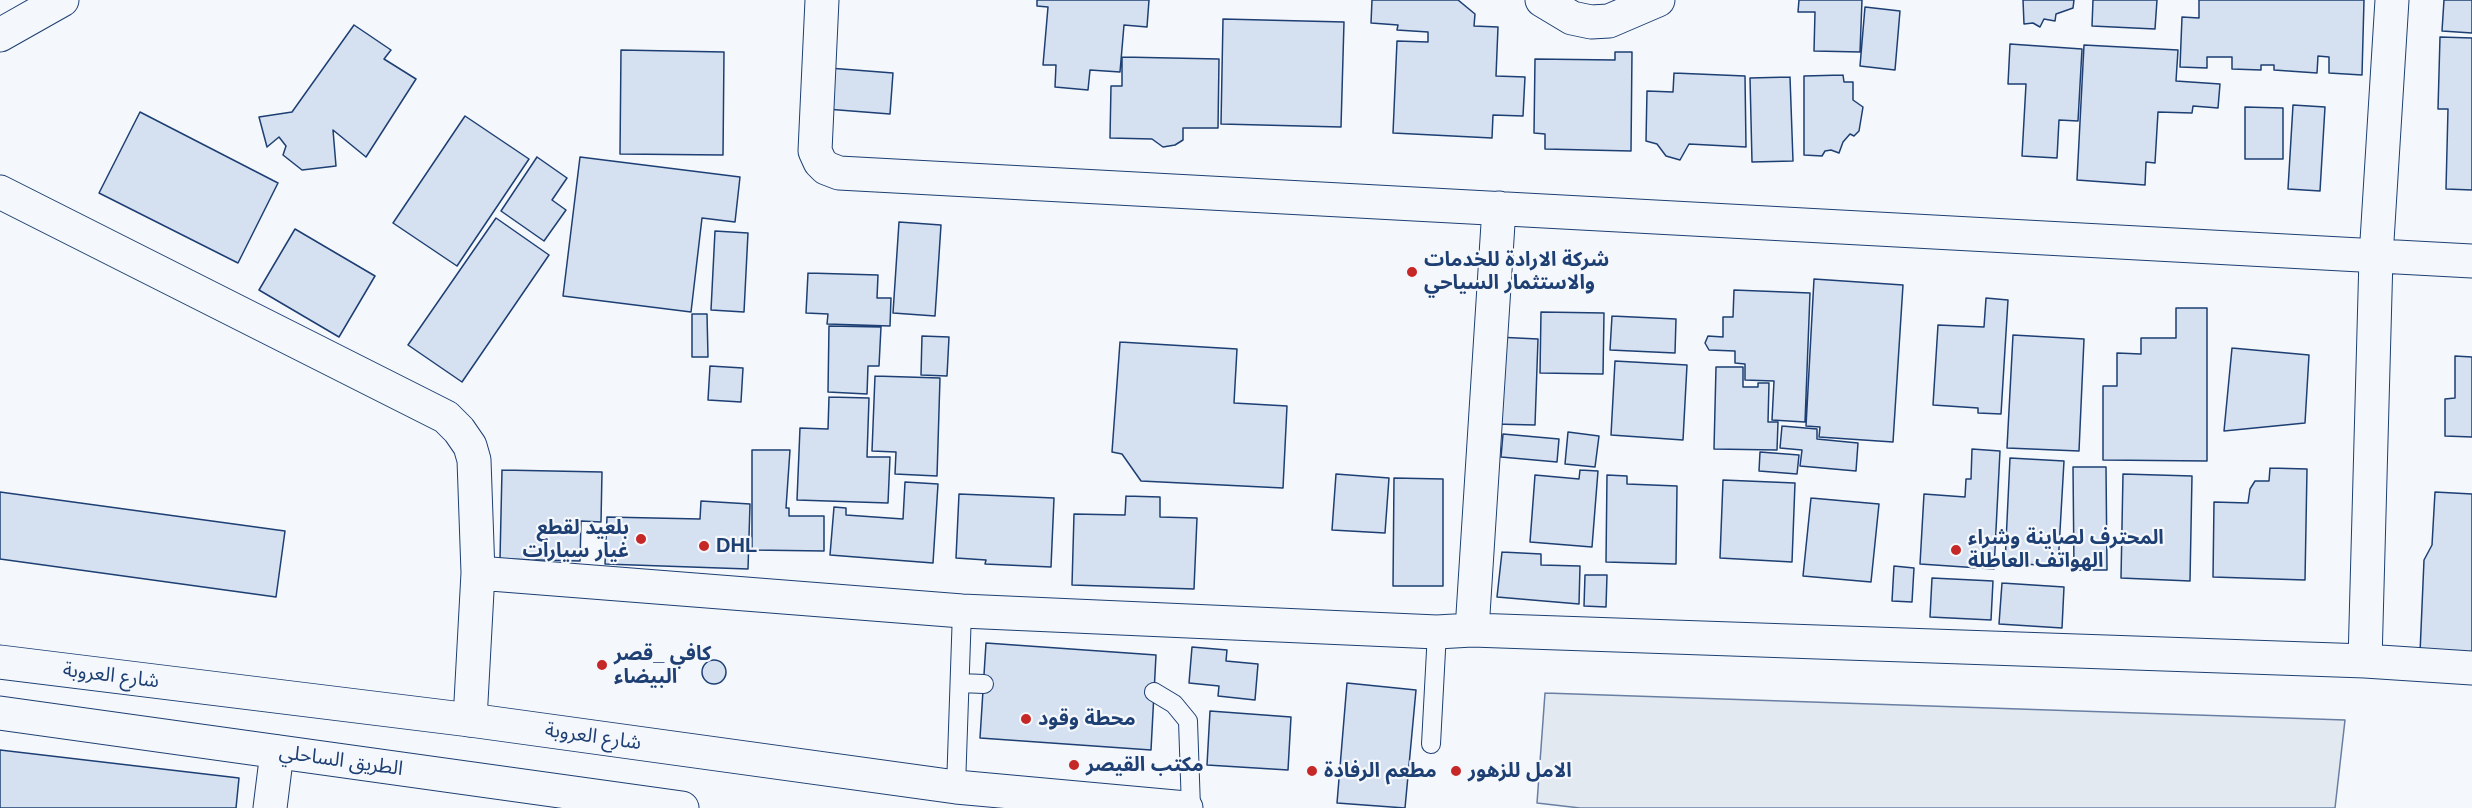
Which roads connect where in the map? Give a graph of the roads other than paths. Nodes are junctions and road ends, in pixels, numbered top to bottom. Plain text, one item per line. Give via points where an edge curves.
1 (62, 0) edge
2 (822, 0) edge
3 (1542, 0) edge
4 (1658, 0) edge
5 (2392, 0) edge
6 (0, 35) edge
7 (0, 192) edge
8 (1499, 208) junction
9 (2376, 257) junction
10 (2472, 261) edge
11 (478, 573) junction
12 (962, 611) junction
13 (1472, 630) junction
14 (1437, 632) junction
15 (2365, 661) junction
16 (0, 662) edge
17 (2472, 668) edge
18 (960, 683) junction
19 (984, 684) dead end
20 (1154, 692) dead end
21 (0, 713) edge
22 (470, 720) junction
23 (1431, 744) dead end
24 (277, 752) junction
25 (956, 797) edge
26 (270, 808) edge
27 (682, 808) edge
28 (1188, 808) edge

1 - 6 main road
2 - 8 main road via 815,151 826,168 839,172
3 - 4 main road via 1572,18 1591,22 1610,21
5 - 9 main road
7 - 11 main road via 446,417 470,446 474,460
8 - 9 main road
8 - 13 main road
9 - 10 main road
9 - 15 main road
11 - 12 main road
11 - 22 main road
12 - 14 main road
12 - 18 lane
13 - 14 main road
13 - 15 main road
14 - 23 lane
15 - 17 main road
16 - 22 main road, شارع العروبة
18 - 19 lane
18 - 25 lane
20 - 28 lane via 1174,704 1188,721
21 - 24 main road, الطريق الساحلي
22 - 25 main road, شارع العروبة
24 - 26 main road
24 - 27 main road, الطريق الساحلي
25 - 28 main road, شارع العروبة

